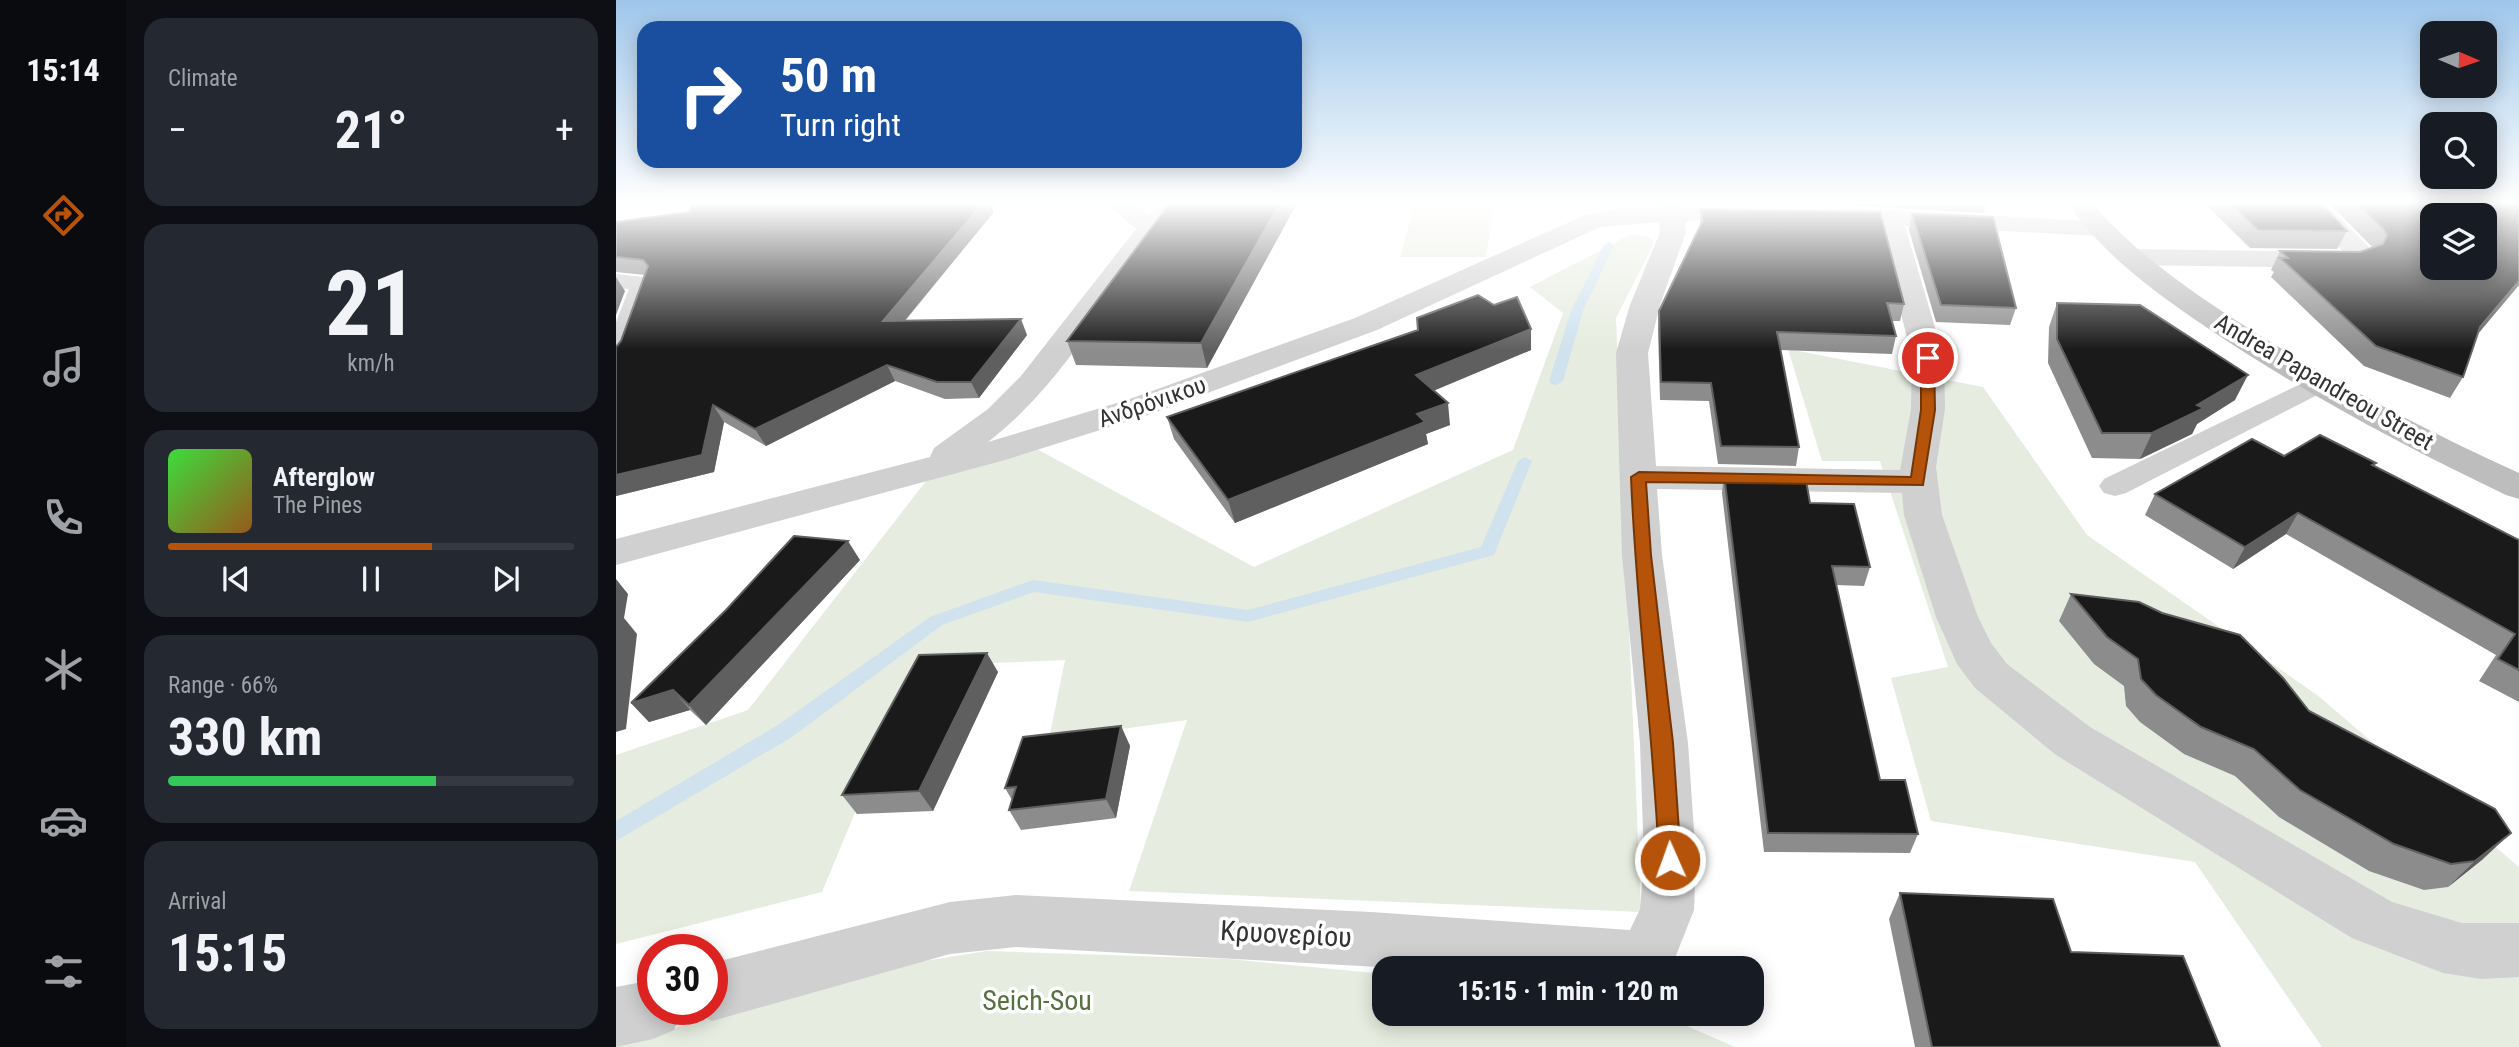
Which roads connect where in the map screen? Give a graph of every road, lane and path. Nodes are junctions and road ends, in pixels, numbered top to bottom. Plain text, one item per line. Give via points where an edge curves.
1 (1132, 252) edge
2 (1525, 252) edge
3 (1665, 252) edge
4 (1899, 252) edge
5 (2126, 252) edge
6 (2358, 252) edge
7 (2132, 257) junction
8 (616, 281) edge
9 (616, 356) edge
10 (2317, 384) junction
11 (928, 469) junction
12 (1639, 477) junction
13 (1918, 482) junction
14 (2115, 486) dead end
15 (2519, 487) edge
16 (616, 552) edge
17 (2519, 950) edge
18 (728, 988) edge
19 (637, 1012) edge
20 (616, 1017) edge

1 - 11 street via 1026,391
2 - 11 street, Ανδρόνικου via 1328,339 1139,407
3 - 12 street, Κρυονερίου via 1632,353
4 - 13 street via 1928,358 1928,410
5 - 7 main road, Andrea Papandreou Street
6 - 7 street via 2361,256 2350,260
7 - 10 main road, Andrea Papandreou Street via 2232,331
8 - 9 lane via 644,283
10 - 14 lane
10 - 15 main road, Andrea Papandreou Street
11 - 16 street, Ανδρόνικου
12 - 13 street
12 - 18 street, Κρυονερίου via 1670,860 1667,911 1646,959 1016,921 950,928
13 - 17 street via 1933,551 1973,652 1991,676 2021,702 2073,741 2412,939 2475,951
19 - 20 street

